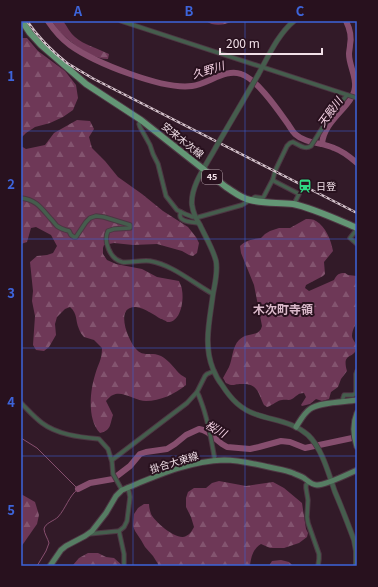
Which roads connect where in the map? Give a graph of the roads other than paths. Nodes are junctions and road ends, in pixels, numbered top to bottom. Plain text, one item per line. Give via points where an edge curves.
1 (22, 21) edge
2 (121, 21) edge
3 (294, 21) edge
4 (262, 67) junction
5 (348, 96) junction
6 (357, 98) edge
7 (142, 120) junction
8 (203, 169) junction
9 (273, 179) junction
10 (21, 198) edge
11 (249, 200) junction
12 (294, 204) junction
13 (181, 212) junction
14 (199, 216) dead end
15 (193, 217) dead end
16 (198, 223) junction
17 (357, 228) edge
18 (357, 244) edge
19 (213, 294) junction
20 (214, 371) junction
21 (357, 371) edge
22 (196, 392) junction
23 (357, 400) edge
24 (343, 402) junction
25 (21, 403) edge
26 (357, 413) edge
27 (296, 427) junction
28 (357, 447) edge
29 (112, 460) junction
30 (215, 461) junction
31 (357, 470) edge
32 (331, 481) junction
33 (308, 482) junction
34 (128, 487) junction
35 (122, 490) junction
36 (119, 531) junction
37 (88, 534) junction
38 (357, 550) edge
39 (50, 566) edge
40 (124, 566) edge
41 (318, 566) edge
42 (356, 566) edge

1 - 7 main road, 安来木次線 / 45 via 41,45 86,84
2 - 4 street
3 - 4 street via 280,36
4 - 5 street
4 - 8 street, bridge
5 - 6 street
5 - 9 street via 331,114 311,146 304,148 293,142 287,146
7 - 8 main road, 安来木次線 / 45
7 - 13 street via 139,124 158,164 166,196
8 - 11 main road, 安来木次線 / 45 via 226,187
8 - 16 street via 192,199
9 - 11 street via 263,198 255,196
9 - 12 street via 299,194
10 - 19 street via 34,202 57,226 69,231 74,237 86,222 96,216 104,216 130,225 130,228 114,229 106,233 109,251 114,258 122,262 151,262 166,266
11 - 12 main road, 安来木次線 / 45
11 - 14 street via 242,205
12 - 17 main road, 安来木次線 / 45
13 - 15 street
13 - 16 street via 181,219
16 - 19 street via 216,261 217,273
17 - 18 street via 350,238
19 - 20 street via 207,344
20 - 22 street via 205,376
20 - 27 street via 229,396 243,409
21 - 24 street via 356,393 344,395
22 - 29 street via 187,404
22 - 30 street via 200,396 208,420
23 - 24 main road
24 - 27 main road via 312,408
25 - 29 street via 42,424 52,429 82,438 99,439 108,449
26 - 28 main road via 354,420
27 - 32 street via 314,443
29 - 35 street via 112,471
30 - 33 main road, 掛合大東線 via 240,461 277,469
30 - 34 main road, 掛合大東線 via 180,468
31 - 32 main road, 掛合大東線
32 - 33 main road, 掛合大東線 via 318,485
32 - 38 street
33 - 41 street via 307,518 319,554
34 - 35 main road, 掛合大東線
34 - 36 street via 130,497 126,521
35 - 37 main road, 掛合大東線
36 - 37 street
36 - 40 street
37 - 39 main road, 掛合大東線 via 61,550
38 - 42 street

